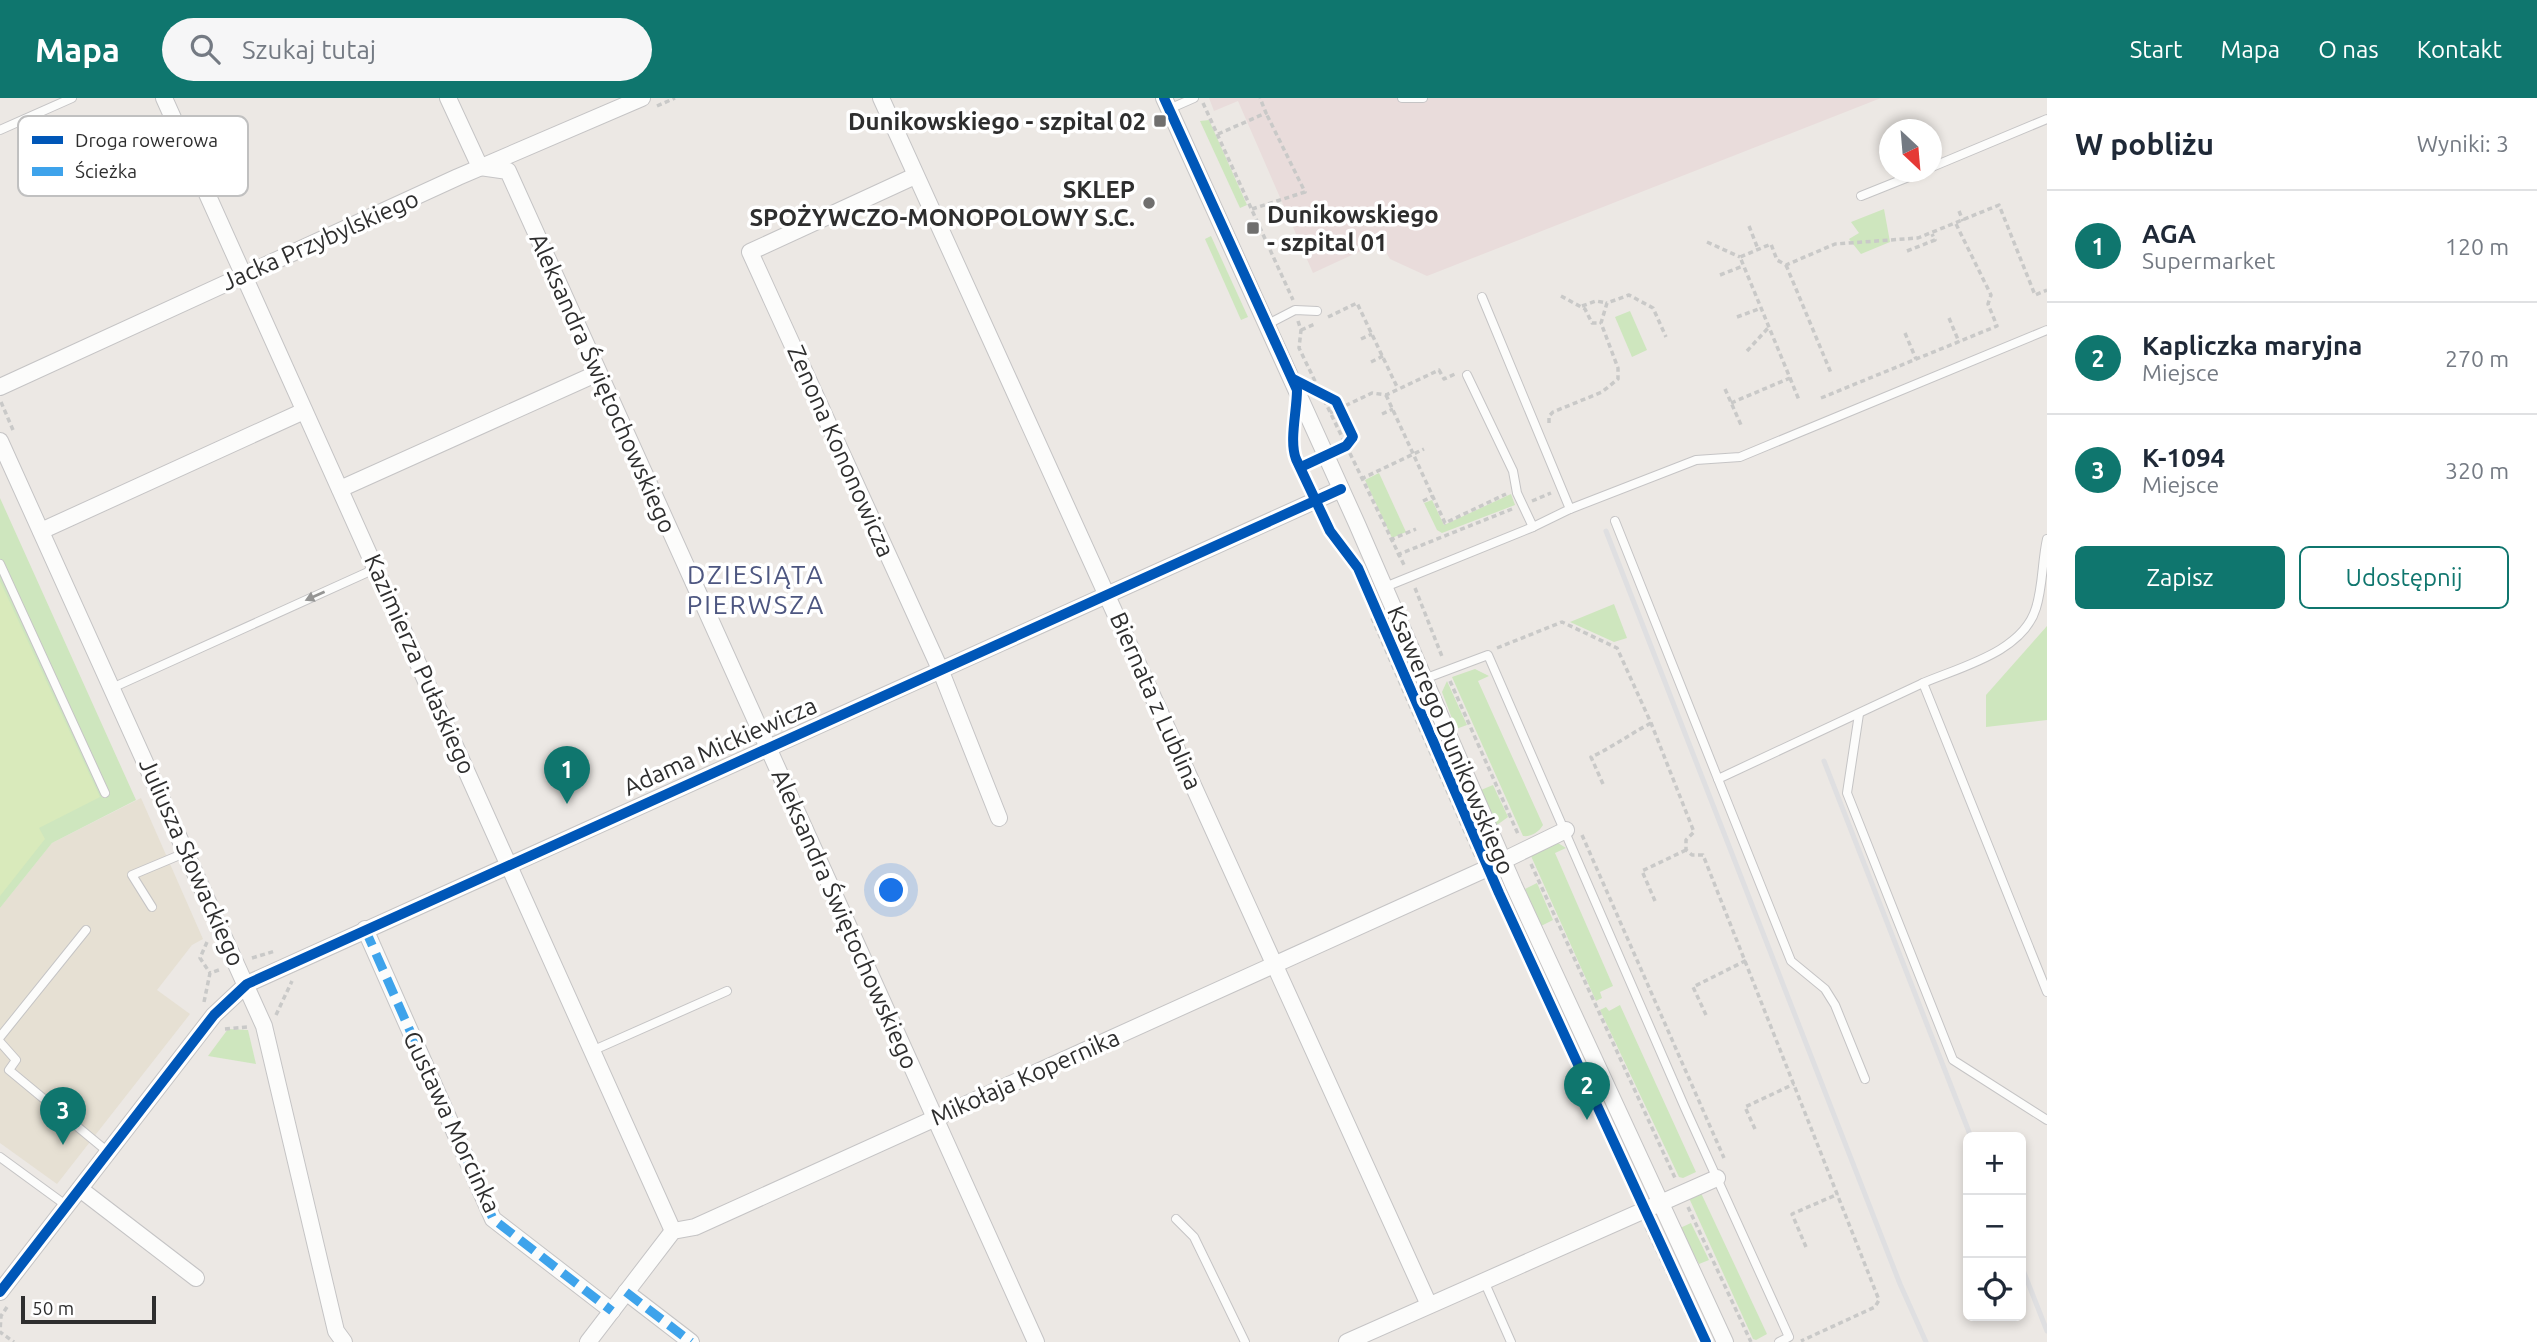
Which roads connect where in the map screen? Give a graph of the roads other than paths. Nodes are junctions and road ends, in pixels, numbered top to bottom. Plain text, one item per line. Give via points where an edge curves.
1 (72, 98) edge
2 (164, 98) edge
3 (448, 98) edge
4 (642, 98) edge
5 (881, 98) edge
6 (1194, 98) edge
7 (1402, 98) edge
8 (1423, 98) edge
9 (1167, 103) edge
10 (32, 116) edge
11 (172, 116) edge
12 (2047, 119) edge
13 (18, 122) edge
14 (0, 130) edge
15 (1942, 162) edge
16 (480, 167) junction
17 (915, 176) junction
18 (1896, 182) edge
19 (207, 196) edge
20 (1861, 196) dead end
21 (242, 275) junction
22 (1482, 296) dead end
23 (1317, 311) dead end
24 (1268, 324) junction
25 (2047, 330) edge
26 (598, 373) junction
27 (1466, 373) road end
28 (0, 387) edge
29 (304, 411) junction
30 (0, 441) edge
31 (340, 489) junction
32 (1341, 489) junction
33 (1570, 509) junction
34 (1615, 522) dead end
35 (1533, 527) junction
36 (41, 531) junction
37 (2047, 539) edge
38 (0, 564) edge
39 (377, 568) junction
40 (1385, 587) junction
41 (1108, 594) junction
42 (940, 670) junction
43 (1424, 679) junction
44 (1923, 683) junction
45 (112, 688) junction
46 (1858, 714) junction
47 (767, 748) junction
48 (1718, 779) junction
49 (105, 793) dead end
50 (999, 818) dead end
51 (1572, 828) junction
52 (187, 852) junction
53 (510, 864) junction
54 (1489, 864) junction
55 (152, 907) dead end
56 (365, 929) junction
57 (86, 930) dead end
58 (1273, 965) junction
59 (247, 984) junction
60 (727, 991) dead end
61 (2047, 992) edge
62 (0, 1040) edge
63 (594, 1050) junction
64 (1865, 1079) dead end
65 (935, 1118) junction
66 (2047, 1119) edge
67 (108, 1152) junction
68 (0, 1157) edge
69 (1717, 1178) junction
70 (80, 1189) junction
71 (67, 1206) junction
72 (1648, 1212) junction
73 (1176, 1219) dead end
74 (673, 1231) junction
75 (196, 1278) dead end
76 (1484, 1281) junction
77 (626, 1292) junction
78 (5, 1298) edge
79 (1429, 1305) junction
80 (612, 1311) junction
81 (343, 1342) edge
82 (588, 1342) edge
83 (691, 1342) edge
84 (1036, 1342) edge
85 (1245, 1342) edge
86 (1347, 1342) edge
87 (1511, 1342) edge
88 (1725, 1342) edge
89 (1779, 1342) edge

1 - 10 lane
2 - 11 street, Kazimierza Pułaskiego
3 - 16 street
4 - 16 street, Jacka Przybylskiego
5 - 17 street, Biernata z Lublina
6 - 9 lane
7 - 8 lane
9 - 24 street, Ksawerego Dunikowskiego
12 - 15 lane
13 - 14 lane
16 - 21 street, Jacka Przybylskiego
16 - 26 street, Aleksandra Świętochowskiego via 508,171
17 - 41 street, Biernata z Lublina
17 - 42 street, Zenona Kononowicza via 750,252
18 - 20 lane
19 - 21 street, Kazimierza Pułaskiego
21 - 28 street, Jacka Przybylskiego
21 - 29 street, Kazimierza Pułaskiego
22 - 33 lane
23 - 24 lane via 1295,310
24 - 32 street, Ksawerego Dunikowskiego
25 - 33 lane via 1740,457 1696,460
26 - 31 street
26 - 47 street, Aleksandra Świętochowskiego
27 - 35 lane via 1513,471
29 - 31 street, Kazimierza Pułaskiego
29 - 36 street
30 - 36 street, Juliusza Słowackiego
31 - 39 street, Kazimierza Pułaskiego
32 - 40 street, Ksawerego Dunikowskiego
32 - 41 street, Adama Mickiewicza
33 - 35 lane
34 - 48 lane
35 - 40 lane
36 - 45 street, Juliusza Słowackiego
37 - 44 lane via 2036,609 2021,633 2003,647
38 - 49 lane
39 -> 45 lane
39 - 53 street, Kazimierza Pułaskiego
40 - 43 street, Ksawerego Dunikowskiego
41 - 42 street, Adama Mickiewicza
41 - 58 street, Biernata z Lublina
42 - 47 street, Adama Mickiewicza
42 - 50 street, Zenona Kononowicza
43 - 51 lane via 1488,655
43 - 54 street, Ksawerego Dunikowskiego
44 - 46 lane
44 - 61 lane
45 - 52 street, Juliusza Słowackiego
46 - 48 lane
46 - 66 lane via 1847,793 1954,1059
47 - 53 street, Adama Mickiewicza
47 - 65 street, Aleksandra Świętochowskiego
48 - 64 lane via 1791,961 1830,997
51 - 54 street, Mikołaja Kopernika
51 - 69 lane
52 - 55 lane via 132,875
52 - 59 street, Juliusza Słowackiego
53 - 56 street, Adama Mickiewicza
53 - 63 street, Kazimierza Pułaskiego
54 - 58 street, Mikołaja Kopernika
54 - 72 street, Ksawerego Dunikowskiego
56 - 59 street, Adama Mickiewicza
56 - 80 street, Gustawa Morcinka via 493,1219
57 - 62 lane
58 - 65 street, Mikołaja Kopernika
58 - 79 street, Biernata z Lublina
59 - 67 street, Adama Mickiewicza via 214,1015
59 - 81 street, Juliusza Słowackiego via 264,1026 336,1331
60 - 63 lane
62 - 67 lane via 16,1060 9,1070
63 - 74 street, Kazimierza Pułaskiego
65 - 74 street, Mikołaja Kopernika via 695,1227
65 - 84 street, Aleksandra Świętochowskiego
67 - 70 street, Adama Mickiewicza
68 - 71 lane
69 - 72 street
69 - 89 lane via 1789,1337
70 - 71 street, Adama Mickiewicza
70 - 75 street
71 - 78 street, Adama Mickiewicza
72 - 76 street
72 - 88 street, Ksawerego Dunikowskiego
73 - 85 lane via 1194,1237
74 - 77 street
76 - 79 street
76 - 87 lane
77 - 80 street
77 - 83 street
79 - 86 street
80 - 82 street

